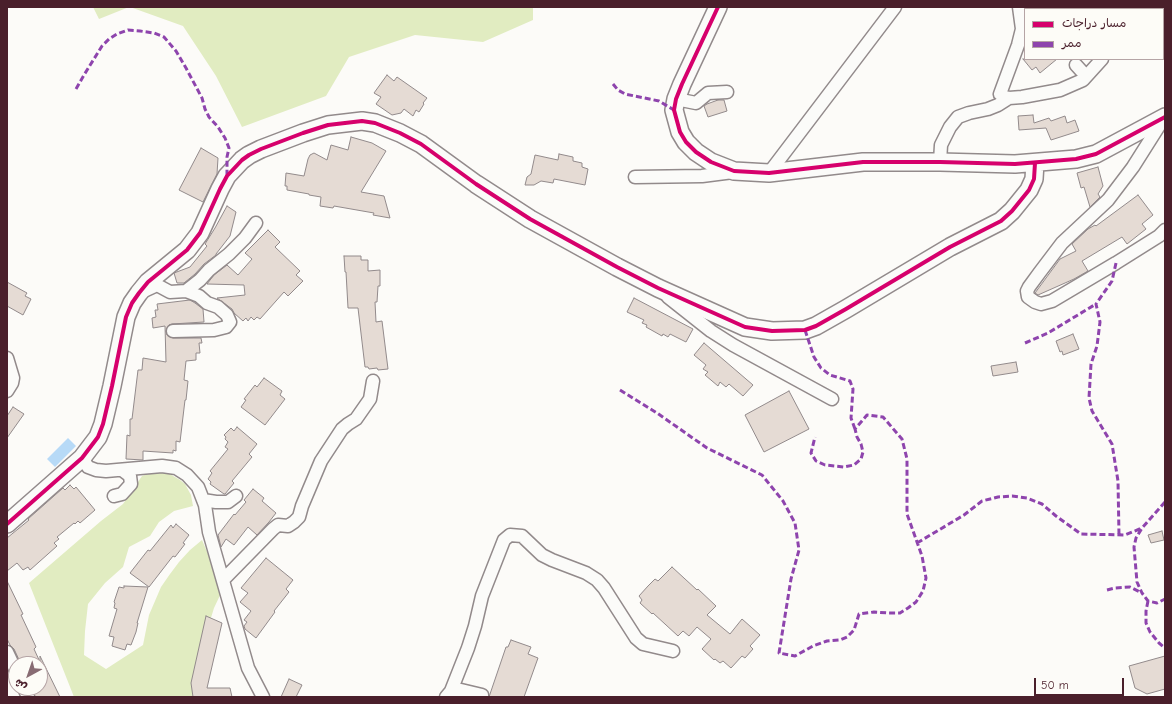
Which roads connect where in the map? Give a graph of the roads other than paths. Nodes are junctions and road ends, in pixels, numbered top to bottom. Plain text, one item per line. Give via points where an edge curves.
1 (718, 7) edge
2 (896, 7) edge
3 (1019, 7) edge
4 (1101, 60) edge
5 (1076, 65) dead end
6 (1086, 76) junction
7 (727, 92) dead end
8 (1009, 98) junction
9 (676, 99) junction
10 (1165, 117) edge
11 (940, 162) junction
12 (1035, 163) junction
13 (734, 171) junction
14 (769, 173) junction
15 (635, 177) dead end
16 (256, 223) dead end
17 (1165, 230) edge
18 (658, 288) junction
19 (186, 291) junction
20 (139, 293) junction
21 (173, 331) dead end
22 (7, 358) edge
23 (374, 381) dead end
24 (7, 391) edge
25 (832, 399) dead end
26 (82, 458) junction
27 (122, 470) junction
28 (114, 496) dead end
29 (236, 496) dead end
30 (203, 500) junction
31 (7, 524) edge
32 (223, 580) junction
33 (673, 651) dead end
34 (448, 694) edge
35 (482, 695) dead end
36 (263, 697) edge

1 - 9 street
2 - 14 street
3 - 8 street via 1022,29 1000,94
4 - 6 street
5 - 6 street
6 - 8 street via 1060,90
7 - 9 street via 708,93 696,104
8 - 11 street via 998,106 958,117 941,145
9 - 13 street via 676,120 686,142 711,162
10 - 12 street via 1096,154 1076,159
10 - 17 street via 1108,200 1062,242 1028,287 1028,296 1041,304 1052,301
11 - 12 street
11 - 14 street via 863,162
12 - 18 street via 1034,179 1029,190 1001,221 950,247 805,330 772,331 745,327
13 - 14 street
13 - 15 street via 702,176
16 - 19 street via 229,254
18 - 20 street via 530,219 421,144 384,126 362,121 328,125 303,133 261,149 242,160 227,176 200,233 187,250 148,282
18 - 25 street via 711,331
19 - 20 street via 170,292 157,285
19 - 21 street via 218,307 227,315 230,322 226,327 214,330
20 - 26 street via 126,317 103,424 96,440
22 - 24 street via 13,378
23 - 32 street via 370,399 356,419 342,429 321,461 299,517 288,526 278,525 273,529
26 - 27 street via 88,466 96,470
26 - 31 street
27 - 28 street via 130,476 131,484 122,494
27 - 30 street via 162,466 176,468 198,487
29 - 30 street via 228,502
30 - 32 street
32 - 36 street via 248,668
33 - 34 street via 644,644 636,638 597,580 542,555 522,536 510,535 504,540 482,596 468,648
34 - 35 street via 461,690

